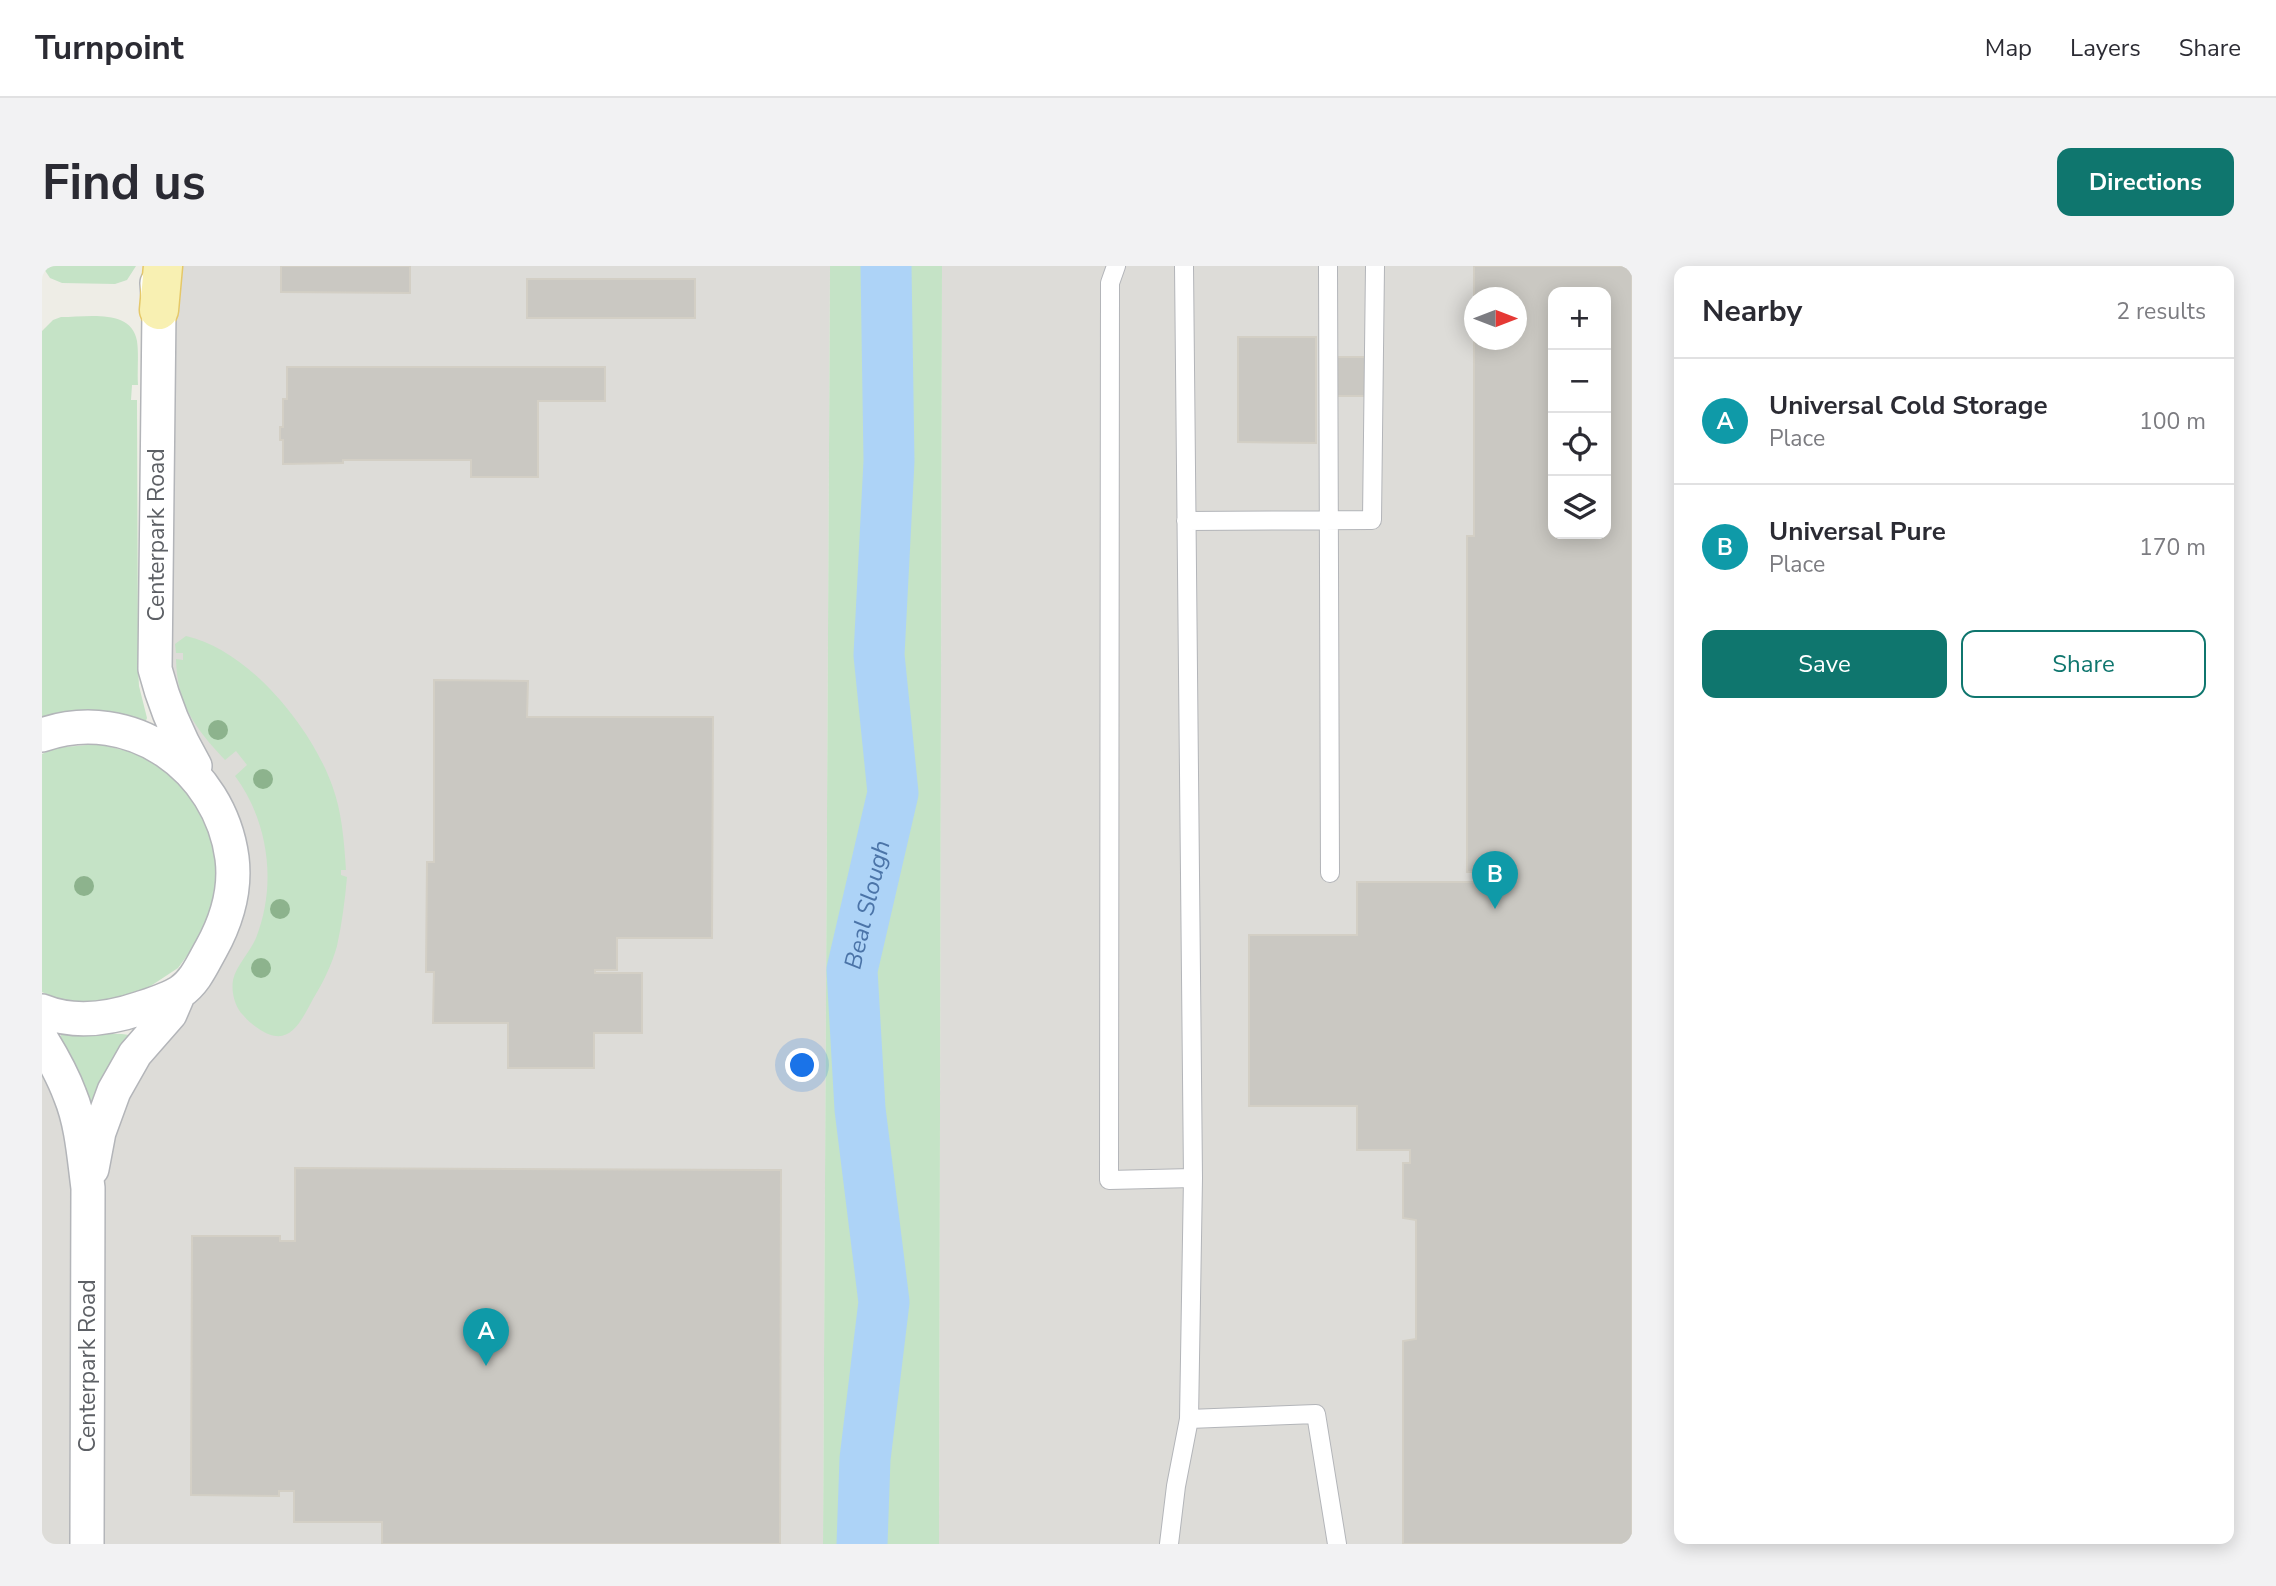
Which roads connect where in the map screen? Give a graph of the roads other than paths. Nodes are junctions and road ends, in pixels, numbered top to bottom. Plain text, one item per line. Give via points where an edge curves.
1 (155, 266) edge
2 (163, 266) edge
3 (1116, 266) edge
4 (1184, 266) edge
5 (1328, 266) edge
6 (1376, 266) edge
7 (159, 310) junction
8 (1186, 521) junction
9 (1330, 521) junction
10 (42, 734) edge
11 (209, 793) junction
12 (1330, 873) dead end
13 (179, 993) junction
14 (42, 1011) edge
15 (42, 1040) edge
16 (1193, 1178) junction
17 (88, 1188) junction
18 (1189, 1419) junction
19 (87, 1544) edge
20 (1169, 1544) edge
21 (1337, 1544) edge

1 - 7 street, Centerpark Road
2 - 7 main road
3 - 16 lane via 1110,296 1109,1180
4 - 8 lane
5 - 9 lane
6 - 9 lane via 1372,520
7 - 11 street, Centerpark Road via 155,669 179,738
8 - 9 lane
8 - 16 lane
9 - 12 lane
10 - 11 street via 92,727 126,732 159,745 187,766
11 - 13 street, Centerpark Road via 225,825 233,860 231,896 221,930 194,980
13 - 14 street via 119,1015 85,1019
13 - 17 street, Centerpark Road via 170,1014 135,1054 114,1091 99,1132
15 - 17 street, Centerpark Road via 71,1097
16 - 18 lane
17 - 19 street, Centerpark Road
18 - 20 lane
18 - 21 lane via 1316,1414

